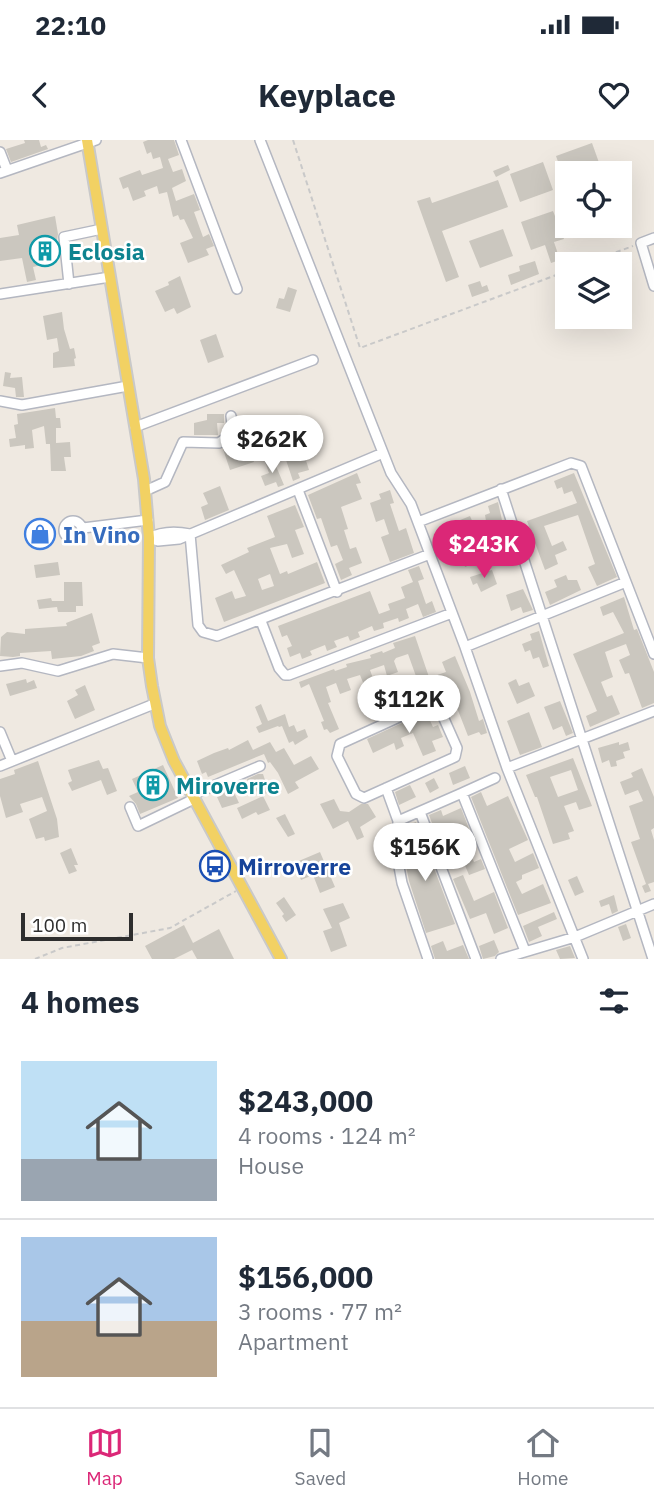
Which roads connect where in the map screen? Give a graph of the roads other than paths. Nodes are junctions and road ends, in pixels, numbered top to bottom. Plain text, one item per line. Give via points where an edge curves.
1 (181, 140) edge
2 (260, 140) edge
3 (90, 141) edge
4 (0, 152) edge
5 (4, 171) edge
6 (102, 229) junction
7 (654, 238) edge
8 (110, 277) junction
9 (69, 284) junction
10 (654, 286) edge
11 (237, 289) dead end
12 (0, 294) edge
13 (313, 360) dead end
14 (128, 386) junction
15 (0, 401) edge
16 (231, 416) dead end
17 (135, 427) junction
18 (383, 453) junction
19 (501, 489) junction
20 (298, 490) junction
21 (145, 491) junction
22 (148, 520) junction
23 (418, 522) junction
24 (83, 528) dead end
25 (190, 534) junction
26 (149, 538) junction
27 (430, 554) junction
28 (626, 582) junction
29 (337, 592) junction
30 (452, 613) junction
31 (541, 616) junction
32 (261, 621) junction
33 (465, 647) junction
34 (654, 654) edge
35 (148, 659) junction
36 (0, 666) edge
37 (154, 704) junction
38 (654, 710) edge
39 (0, 732) edge
40 (581, 739) junction
41 (12, 761) junction
42 (0, 766) edge
43 (260, 766) dead end
44 (506, 768) junction
45 (495, 778) dead end
46 (386, 788) junction
47 (463, 793) junction
48 (193, 797) junction
49 (130, 807) dead end
50 (419, 812) junction
51 (398, 821) junction
52 (654, 904) edge
53 (639, 911) junction
54 (575, 937) junction
55 (525, 951) junction
56 (281, 959) edge
57 (428, 959) edge
58 (476, 959) edge
59 (501, 959) edge
60 (583, 959) edge
61 (653, 959) edge

1 - 11 street
2 - 18 street
3 - 5 street
3 - 6 main road
4 - 5 street
6 - 8 main road
6 - 9 street via 64,237
7 - 10 street via 641,243
8 - 9 street
8 - 14 main road
9 - 12 street
13 - 17 street
14 - 15 street via 22,405
14 - 17 main road
16 - 21 street via 233,433 219,443 183,442 164,482
17 - 21 main road
18 - 20 street
18 - 23 street
19 - 23 street
19 - 28 street via 571,463 581,466
19 - 31 street
20 - 25 street
20 - 29 street
21 - 22 main road
22 - 24 street
22 - 26 main road
23 - 27 street
25 - 26 street via 179,539
25 - 32 street via 197,618 203,632 217,636
26 - 35 main road
27 - 29 street
27 - 30 street
28 - 31 street
28 - 34 street
29 - 32 street
30 - 32 street via 289,675 279,668
30 - 33 street
31 - 33 street
31 - 40 street
33 - 44 street
35 - 36 street via 113,654 58,671 29,663
35 - 37 main road
37 - 41 street
37 - 48 main road via 174,761
38 - 40 street
39 - 41 street
40 - 44 street
40 - 53 street
41 - 42 street
43 - 48 street
44 - 54 street
45 - 47 street
46 - 46 street via 364,798 356,794 337,756 340,744 436,704 457,748 455,757
46 - 51 street
47 - 50 street
47 - 55 street
48 - 49 street via 138,825
48 - 56 main road
50 - 51 street
50 - 58 street
51 - 57 street via 397,866
52 - 53 street
53 - 54 street
53 - 61 street
54 - 55 street
54 - 60 street
55 - 59 street

